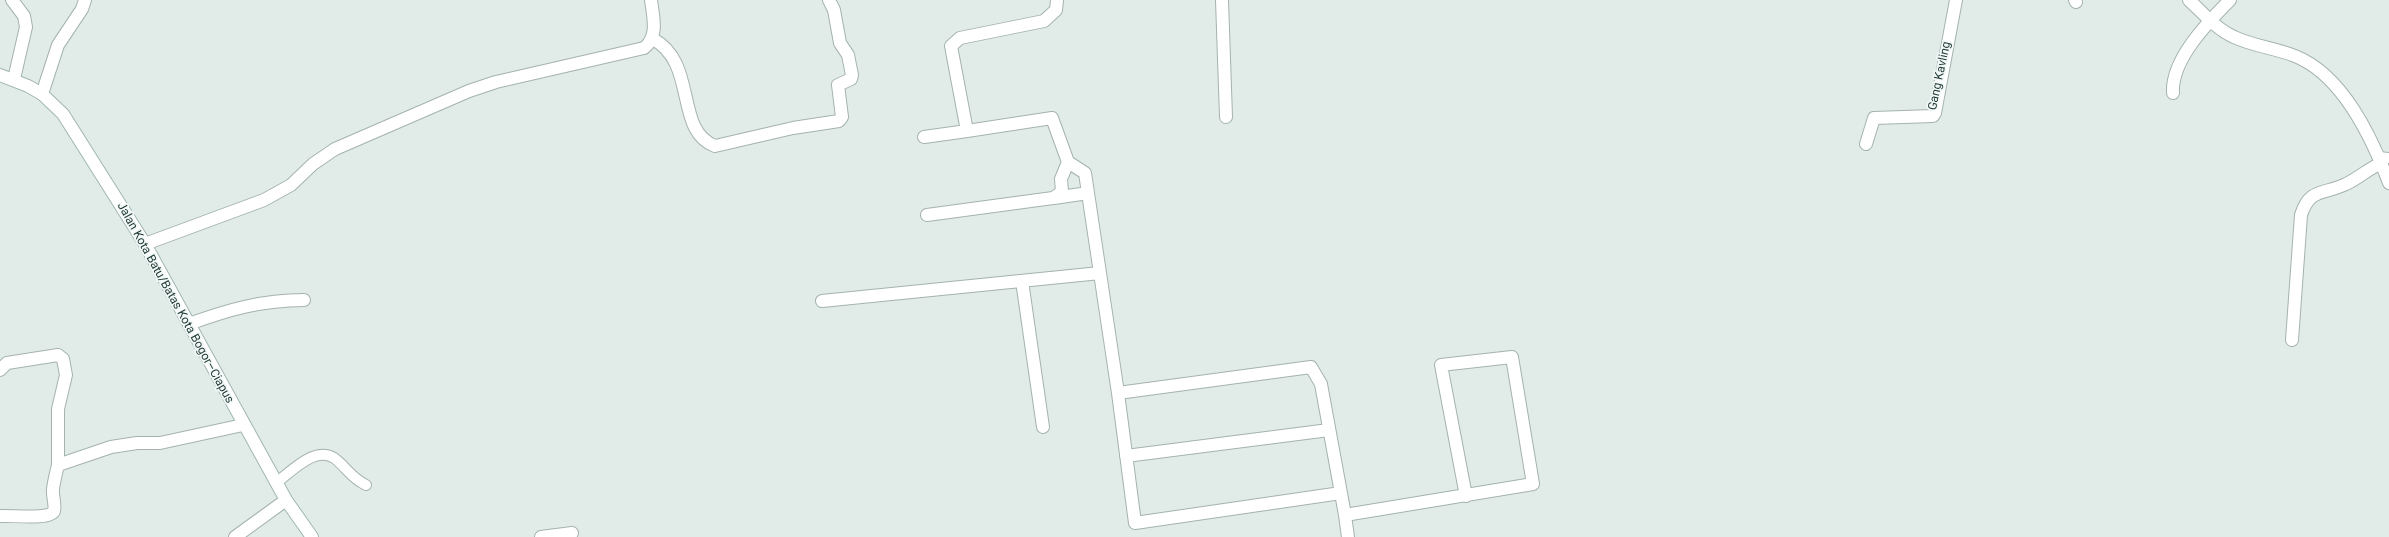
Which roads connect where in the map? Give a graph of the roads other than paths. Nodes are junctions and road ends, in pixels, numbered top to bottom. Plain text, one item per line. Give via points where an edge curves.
1 (12, 0) edge
2 (85, 0) edge
3 (651, 0) edge
4 (829, 0) edge
5 (1057, 0) edge
6 (1222, 0) edge
7 (1956, 0) edge
8 (2189, 0) edge
9 (2230, 0) edge
10 (2211, 20) junction
11 (653, 40) junction
12 (0, 75) edge
13 (14, 79) junction
14 (2173, 93) dead end
15 (42, 94) junction
16 (1226, 117) dead end
17 (967, 131) junction
18 (924, 137) dead end
19 (1866, 144) dead end
20 (2383, 159) edge
21 (1068, 162) junction
22 (2389, 183) edge
23 (1088, 193) junction
24 (1053, 198) junction
25 (927, 215) dead end
26 (145, 244) junction
27 (1100, 273) junction
28 (1022, 281) junction
29 (304, 300) dead end
30 (822, 301) dead end
31 (188, 324) junction
32 (2292, 340) dead end
33 (0, 370) edge
34 (1118, 393) junction
35 (243, 425) junction
36 (1043, 427) dead end
37 (1329, 430) junction
38 (1126, 456) junction
39 (58, 465) junction
40 (276, 483) junction
41 (366, 485) dead end
42 (1341, 493) junction
43 (1466, 496) junction
44 (286, 500) junction
45 (1345, 515) junction
46 (0, 516) edge
47 (572, 533) dead end
48 (235, 537) edge
49 (312, 537) edge
50 (541, 537) edge
51 (1348, 537) edge

1 - 13 street via 24,16 26,27
2 - 15 street via 82,9 58,45
3 - 11 street
4 - 11 street via 834,10 840,43 848,56 852,75 851,79 838,85 842,116 839,121 793,128 715,146 708,143 694,127 677,63 665,47
5 - 17 street via 1056,10 1044,22 960,38 951,46
6 - 16 street
7 - 19 street, Gang Kavling via 1935,113 1933,116 1874,118
8 - 10 street
9 - 10 street
10 - 14 street via 2177,67 2172,82
10 - 20 street via 2233,36 2296,56 2322,74 2359,118
11 - 26 street via 638,50 496,82 469,91 334,149 291,185 264,200
12 - 13 street, Jalan Kota Batu/Batas Kota Bogor–Ciapus
13 - 15 street, Jalan Kota Batu/Batas Kota Bogor–Ciapus
15 - 26 street, Jalan Kota Batu/Batas Kota Bogor–Ciapus via 63,114
17 - 18 street
17 - 21 street via 1052,118
20 - 22 street
20 - 32 street via 2347,183 2316,193 2306,202 2301,215
21 - 23 street via 1085,173
21 - 24 street via 1061,179 1062,192
23 - 24 street
23 - 27 street
24 - 25 street
26 - 31 street, Jalan Kota Batu/Batas Kota Bogor–Ciapus
27 - 28 street
27 - 34 street
28 - 30 street
28 - 36 street
29 - 31 street via 277,300 252,304
31 - 35 street, Jalan Kota Batu/Batas Kota Bogor–Ciapus
33 - 39 street via 7,363 58,355 63,359 66,375 58,409
34 - 37 street via 1311,368 1321,384
34 - 38 street
35 - 39 street via 160,443 137,443 111,448
35 - 40 street, Jalan Kota Batu/Batas Kota Bogor–Ciapus
37 - 38 street
37 - 42 street
38 - 42 street via 1135,523
39 - 46 street via 52,515
40 - 41 lane via 307,460 324,454 332,456 353,479
40 - 44 street, Jalan Kota Batu/Batas Kota Bogor–Ciapus
42 - 45 street
43 - 43 street via 1441,366 1512,357 1534,484
43 - 45 street
44 - 48 street
44 - 49 street, Jalan Kota Batu/Batas Kota Bogor–Ciapus
45 - 51 street
47 - 50 street

